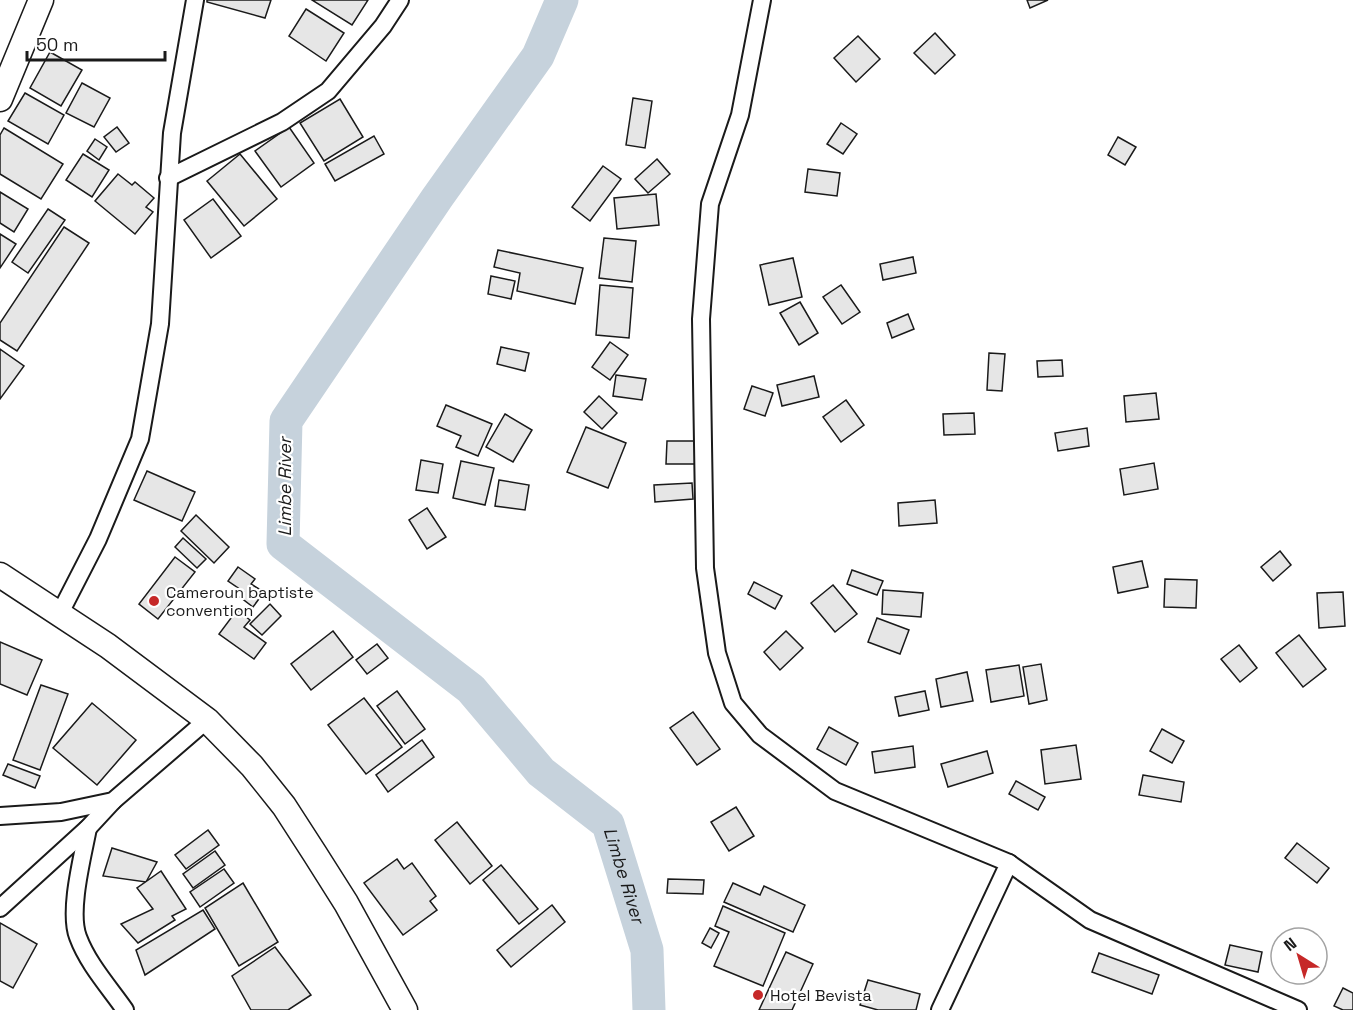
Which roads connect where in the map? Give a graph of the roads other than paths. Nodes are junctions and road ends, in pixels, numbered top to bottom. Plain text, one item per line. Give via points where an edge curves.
1 (41, 0) edge
2 (195, 0) edge
3 (400, 0) edge
4 (762, 0) edge
5 (0, 99) edge
6 (168, 178) junction
7 (0, 575) edge
8 (60, 613) junction
9 (207, 720) junction
10 (113, 801) junction
11 (0, 816) edge
12 (88, 828) junction
13 (1009, 863) junction
14 (0, 908) edge
15 (125, 1010) edge
16 (405, 1010) edge
17 (940, 1010) edge
18 (1298, 1010) edge

1 - 5 street
2 - 6 street
3 - 6 street via 328,90 282,122
4 - 13 street via 740,115 710,204 702,308 705,568 717,653 733,703 760,735 835,792
6 - 8 street via 160,324 140,439 98,539
7 - 8 street
8 - 9 street
9 - 10 street
9 - 16 street via 284,806 346,903
10 - 11 street via 61,812
10 - 12 street
12 - 14 street
12 - 15 street via 75,904 77,935
13 - 17 street
13 - 18 street via 1090,920

